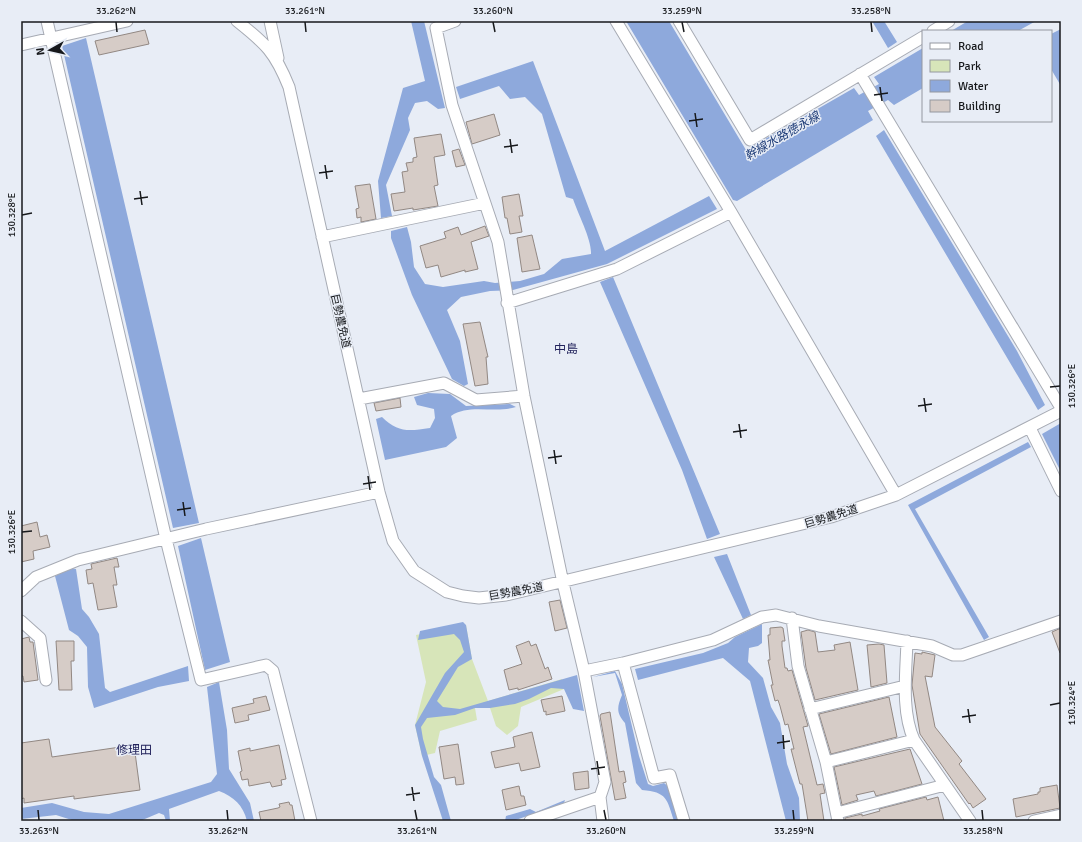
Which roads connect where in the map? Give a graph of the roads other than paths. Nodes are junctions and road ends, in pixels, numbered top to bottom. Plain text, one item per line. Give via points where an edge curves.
1 (47, 21) edge
2 (127, 21) edge
3 (237, 21) edge
4 (270, 21) edge
5 (455, 21) edge
6 (616, 21) edge
7 (679, 21) edge
8 (949, 21) edge
9 (934, 30) edge
10 (51, 38) junction
11 (922, 38) edge
12 (21, 45) edge
13 (279, 62) junction
14 (860, 74) junction
15 (485, 203) junction
16 (731, 212) junction
17 (322, 237) junction
18 (507, 299) junction
19 (524, 396) junction
20 (359, 399) junction
21 (1061, 408) edge
22 (1061, 411) edge
23 (1030, 428) junction
24 (1061, 490) edge
25 (379, 492) junction
26 (896, 494) junction
27 (166, 538) junction
28 (563, 582) junction
29 (21, 591) edge
30 (792, 618) junction
31 (21, 621) edge
32 (1061, 621) edge
33 (907, 641) junction
34 (623, 663) junction
35 (584, 671) junction
36 (46, 680) dead end
37 (905, 686) junction
38 (810, 709) junction
39 (914, 740) junction
40 (826, 762) junction
41 (945, 785) junction
42 (600, 797) junction
43 (1061, 815) edge
44 (838, 817) edge
45 (311, 821) edge
46 (530, 821) edge
47 (603, 821) edge
48 (684, 821) edge
49 (970, 821) edge
50 (1034, 821) edge

1 - 10 street
2 - 10 street
3 - 13 street, 巨勢農免道 via 264,43
4 - 13 street
5 - 15 street via 436,28 452,106
6 - 16 street
7 - 14 street via 750,140
8 - 9 street
10 - 12 street
10 - 27 street
11 - 14 street
13 - 17 street, 巨勢農免道 via 289,87
14 - 21 street
15 - 17 street
15 - 18 street via 498,242
16 - 18 street via 617,269
16 - 26 street
17 - 20 street, 巨勢農免道
18 - 19 street
19 - 20 street via 476,400 444,383
19 - 28 street
20 - 25 street, 巨勢農免道
22 - 23 street, 巨勢農免道
23 - 24 street
23 - 26 street, 巨勢農免道
25 - 27 street
25 - 28 street, 巨勢農免道 via 393,541 414,572 447,592 479,598 506,595
26 - 28 street, 巨勢農免道 via 831,517
27 - 29 street via 78,560 36,577
27 - 45 street via 201,680 266,665 272,671
28 - 35 street
30 - 33 street via 819,626
30 - 34 street via 776,615 762,617 713,640
30 - 38 street via 798,666
31 - 36 street via 40,638
32 - 33 street via 962,655 953,655 932,646
33 - 37 street
34 - 35 street
34 - 48 street via 654,778 670,775
35 - 42 street via 605,782
37 - 38 street
37 - 39 street via 910,730
38 - 40 street
39 - 40 street
39 - 41 street
40 - 44 street
41 - 44 street
41 - 49 street
42 - 46 street
42 - 47 street
43 - 50 street

